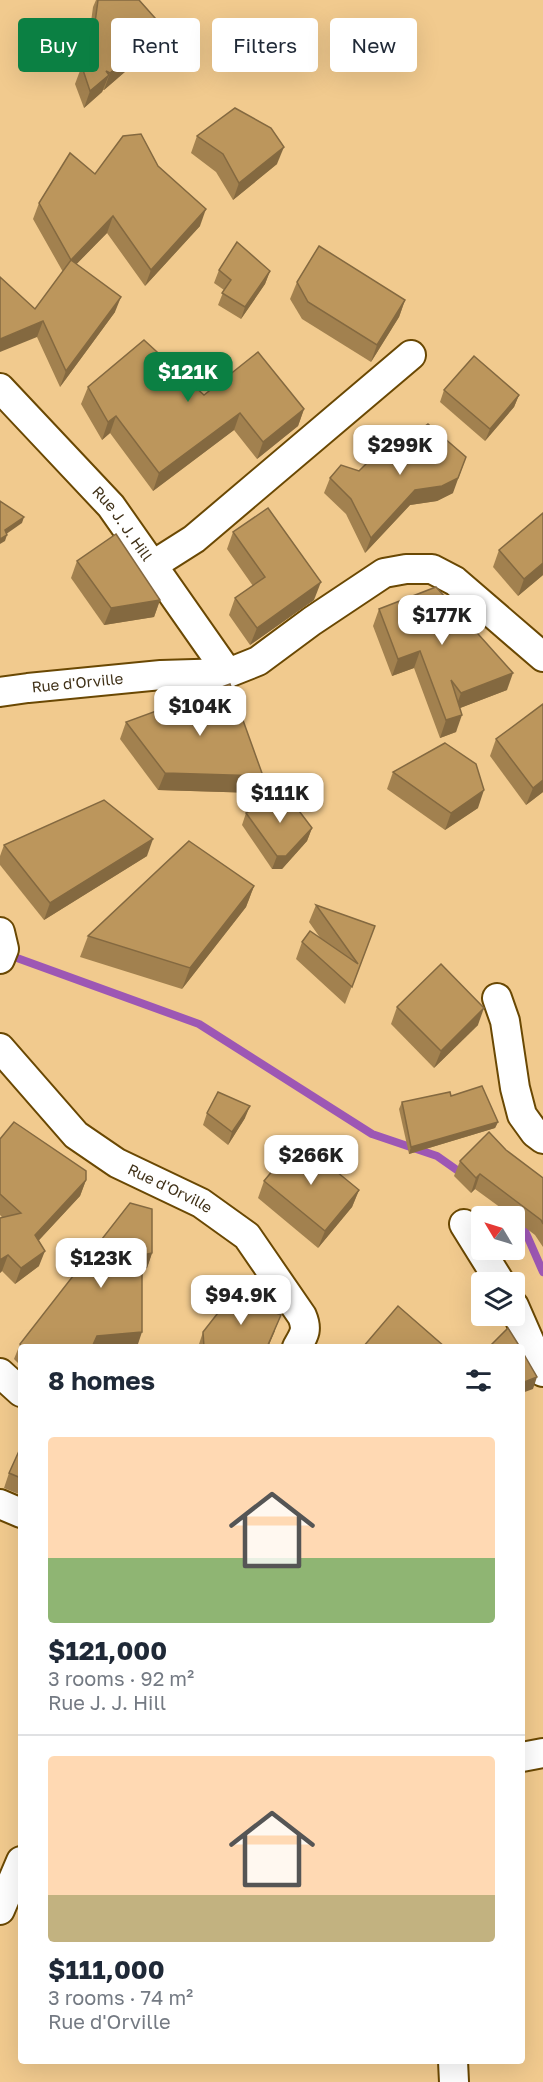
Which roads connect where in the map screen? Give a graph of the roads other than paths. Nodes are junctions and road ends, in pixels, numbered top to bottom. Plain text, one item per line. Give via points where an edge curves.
1 (411, 355) dead end
2 (0, 388) edge
3 (153, 566) junction
4 (543, 657) edge
5 (228, 673) junction
6 (0, 692) edge
7 (497, 998) dead end
8 (0, 1048) edge
9 (543, 1139) edge
10 (464, 1224) dead end
11 (494, 1272) edge
12 (523, 1326) edge
13 (299, 1344) edge
14 (543, 1372) edge
15 (0, 1373) edge
16 (18, 1389) edge
17 (0, 1504) edge
18 (18, 1512) edge
19 (543, 1753) edge
20 (525, 1756) edge
21 (18, 1868) edge
22 (0, 1911) edge
23 (453, 2064) edge
24 (454, 2082) edge

1 - 3 street via 194,539
2 - 3 street, Rue J. J. Hill via 111,506
3 - 5 street, Rue J. J. Hill
4 - 5 street via 455,581 432,569 406,569 384,573 258,661
5 - 6 street, Rue d'Orville via 161,675
7 - 9 street via 505,1021 522,1115
8 - 13 street, Rue d'Orville via 76,1135 117,1163 201,1203 247,1236 302,1316 306,1326
10 - 11 street
12 - 14 street
15 - 16 street
17 - 18 street
19 - 20 street
21 - 22 street
23 - 24 street

